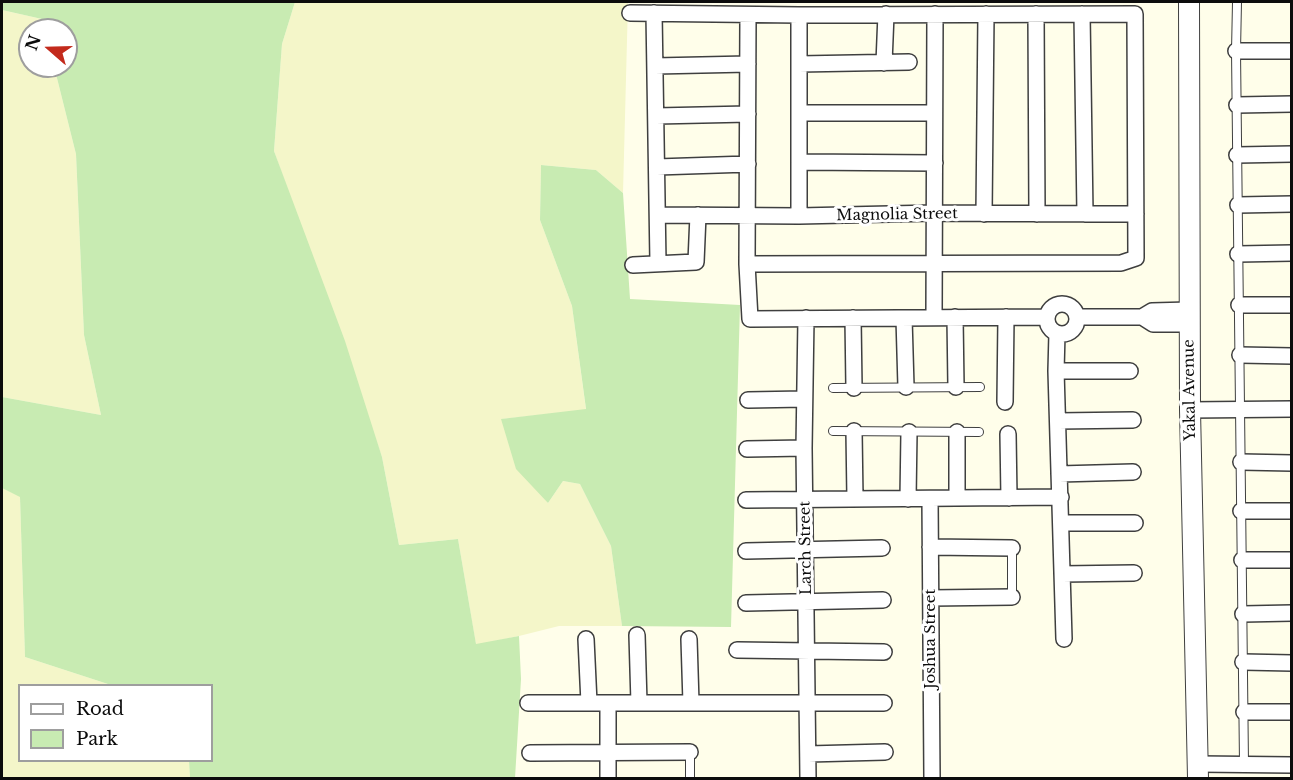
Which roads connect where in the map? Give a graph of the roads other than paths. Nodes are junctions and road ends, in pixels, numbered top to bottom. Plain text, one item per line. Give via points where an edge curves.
1 (1189, 2) edge
2 (1238, 2) edge
3 (630, 13) dead end
4 (654, 13) junction
5 (886, 14) junction
6 (935, 14) junction
7 (986, 14) junction
8 (1036, 14) junction
9 (1082, 14) junction
10 (748, 15) junction
11 (799, 15) junction
12 (1236, 51) junction
13 (1292, 51) edge
14 (909, 62) dead end
15 (884, 63) junction
16 (748, 64) junction
17 (799, 64) junction
18 (655, 66) junction
19 (1292, 104) edge
20 (1237, 105) junction
21 (799, 113) junction
22 (934, 113) junction
23 (748, 114) junction
24 (656, 116) junction
25 (1237, 154) junction
26 (1292, 154) edge
27 (799, 162) junction
28 (934, 163) junction
29 (748, 164) junction
30 (657, 167) junction
31 (1292, 204) edge
32 (1238, 205) junction
33 (934, 213) junction
34 (984, 214) junction
35 (1037, 214) junction
36 (1085, 214) junction
37 (1136, 214) junction
38 (658, 215) junction
39 (698, 215) junction
40 (748, 216) junction
41 (799, 216) junction
42 (1238, 254) junction
43 (1292, 254) edge
44 (658, 263) junction
45 (747, 264) junction
46 (935, 264) junction
47 (633, 265) dead end
48 (1239, 305) junction
49 (1292, 305) edge
50 (934, 317) junction
51 (955, 317) junction
52 (1006, 317) junction
53 (1047, 317) junction
54 (1077, 317) junction
55 (1189, 317) junction
56 (806, 318) junction
57 (853, 318) junction
58 (904, 318) junction
59 (1057, 333) junction
60 (1240, 355) junction
61 (1292, 356) edge
62 (1130, 371) dead end
63 (1056, 372) junction
64 (906, 387) junction
65 (956, 387) junction
66 (980, 387) dead end
67 (833, 388) dead end
68 (854, 388) junction
69 (804, 399) junction
70 (748, 400) dead end
71 (1005, 402) dead end
72 (1240, 409) junction
73 (1292, 409) edge
74 (1190, 410) junction
75 (1133, 420) dead end
76 (1058, 421) junction
77 (833, 431) dead end
78 (854, 431) junction
79 (909, 432) junction
80 (957, 432) junction
81 (980, 432) dead end
82 (1008, 434) dead end
83 (804, 448) junction
84 (747, 450) dead end
85 (1241, 462) junction
86 (1292, 463) edge
87 (1133, 472) dead end
88 (1059, 474) junction
89 (957, 498) junction
90 (1009, 498) junction
91 (1061, 498) junction
92 (855, 499) junction
93 (908, 499) junction
94 (930, 499) junction
95 (746, 500) dead end
96 (805, 500) junction
97 (1241, 511) junction
98 (1292, 511) edge
99 (1061, 523) junction
100 (1135, 523) dead end
101 (930, 547) junction
102 (882, 548) dead end
103 (1012, 548) joint
104 (746, 551) dead end
105 (806, 551) junction
106 (1242, 560) junction
107 (1292, 560) edge
108 (1134, 573) dead end
109 (1062, 574) junction
110 (1012, 597) joint
111 (931, 598) junction
112 (883, 600) dead end
113 (806, 602) junction
114 (746, 603) dead end
115 (1292, 613) edge
116 (1243, 614) junction
117 (637, 635) dead end
118 (586, 639) dead end
119 (688, 639) dead end
120 (1064, 639) dead end
121 (737, 650) dead end
122 (807, 650) junction
123 (884, 652) dead end
124 (1243, 662) junction
125 (1292, 663) edge
126 (528, 703) dead end
127 (589, 703) junction
128 (608, 703) junction
129 (639, 703) junction
130 (691, 703) junction
131 (884, 703) dead end
132 (807, 704) junction
133 (1244, 712) junction
134 (1292, 712) edge
135 (690, 752) joint
136 (885, 752) dead end
137 (530, 753) dead end
138 (608, 753) junction
139 (808, 754) junction
140 (1292, 765) edge
141 (1198, 771) edge
142 (1244, 771) edge
143 (608, 778) edge
144 (690, 778) edge
145 (808, 778) edge
146 (932, 778) edge

1 - 55 street, Yakal Avenue
2 - 12 lane
3 - 4 street
4 - 10 street
4 - 18 street
5 - 6 street
5 - 11 street
5 - 15 street
6 - 7 street
6 - 22 street
7 - 8 street
7 - 34 street
8 - 9 street
8 - 35 street
9 - 36 street
9 - 37 street via 1135,14
10 - 11 street
10 - 16 street
11 - 17 street
12 - 13 street
12 - 20 lane
14 - 15 street
15 - 17 street
16 - 18 street
16 - 23 street
17 - 21 street
18 - 24 street
19 - 20 street
20 - 25 lane
21 - 22 street
21 - 27 street
22 - 28 street
23 - 24 street
23 - 29 street
24 - 30 street
25 - 26 street
25 - 32 lane
27 - 28 street
27 - 41 street
28 - 33 street
29 - 30 street
29 - 40 street
30 - 38 street
31 - 32 street
32 - 42 lane
33 - 34 street, Magnolia Street
33 - 41 street, Magnolia Street
33 - 46 street
34 - 35 street, Magnolia Street
35 - 36 street, Magnolia Street
36 - 37 street, Magnolia Street
37 - 46 street via 1136,258 1121,264
38 - 39 street, Magnolia Street
38 - 44 street
39 - 40 street, Magnolia Street
39 - 44 street via 696,262
40 - 41 street, Magnolia Street
40 - 45 street
42 - 43 street
42 - 48 lane
44 - 47 street
45 - 46 street
45 - 56 street via 750,319
46 - 50 street
48 - 49 street
48 - 60 lane
50 - 51 street
50 - 58 street
51 - 52 street
51 - 65 street
52 - 53 street
52 - 71 street
53 - 54 street via 1054,305 1062,303 1069,305
53 - 59 street via 1049,327
54 - 55 street via 1142,317 1153,324
54 - 59 street via 1071,330
55 - 74 street, Yakal Avenue
56 - 57 street
56 - 69 street, Larch Street
57 - 58 street
57 - 68 street
58 - 64 street
59 - 63 street
60 - 61 street
60 - 72 lane
62 - 63 street
63 - 76 street
64 - 65 lane
64 - 68 lane
65 - 66 lane
67 - 68 lane
69 - 70 street
69 - 83 street, Larch Street
72 - 73 street
72 - 74 street
72 - 85 lane
74 - 141 street, Yakal Avenue
75 - 76 street
76 - 88 street
77 - 78 lane
78 - 79 lane
78 - 92 street
79 - 80 lane
79 - 93 street
80 - 81 lane
80 - 89 street
82 - 90 street
83 - 84 street
83 - 96 street, Larch Street
85 - 86 street
85 - 97 lane
87 - 88 street
88 - 91 street
89 - 90 street
89 - 94 street
90 - 91 street
91 - 99 street
92 - 93 street
92 - 96 street
93 - 94 street
94 - 101 street, Joshua Street
95 - 96 street
96 - 105 street, Larch Street
97 - 98 street
97 - 106 lane
99 - 100 street
99 - 109 street
101 - 103 street
101 - 111 street, Joshua Street
102 - 105 street
103 - 110 lane
104 - 105 street
105 - 113 street, Larch Street
106 - 107 street
106 - 116 lane
108 - 109 street
109 - 120 street
110 - 111 street
111 - 146 street, Joshua Street
112 - 113 street
113 - 114 street
113 - 122 street, Larch Street
115 - 116 street
116 - 124 lane
117 - 129 street
118 - 127 street
119 - 130 street
121 - 122 street
122 - 123 street
122 - 132 street, Larch Street
124 - 125 street
124 - 133 lane
126 - 127 street
127 - 128 street
128 - 129 street
128 - 138 street
129 - 130 street
130 - 132 street
131 - 132 street
132 - 139 street, Larch Street
133 - 134 street
133 - 142 lane
135 - 138 street
135 - 144 lane
136 - 139 street
137 - 138 street
138 - 143 street
139 - 145 street, Larch Street
140 - 142 street
141 - 142 street

